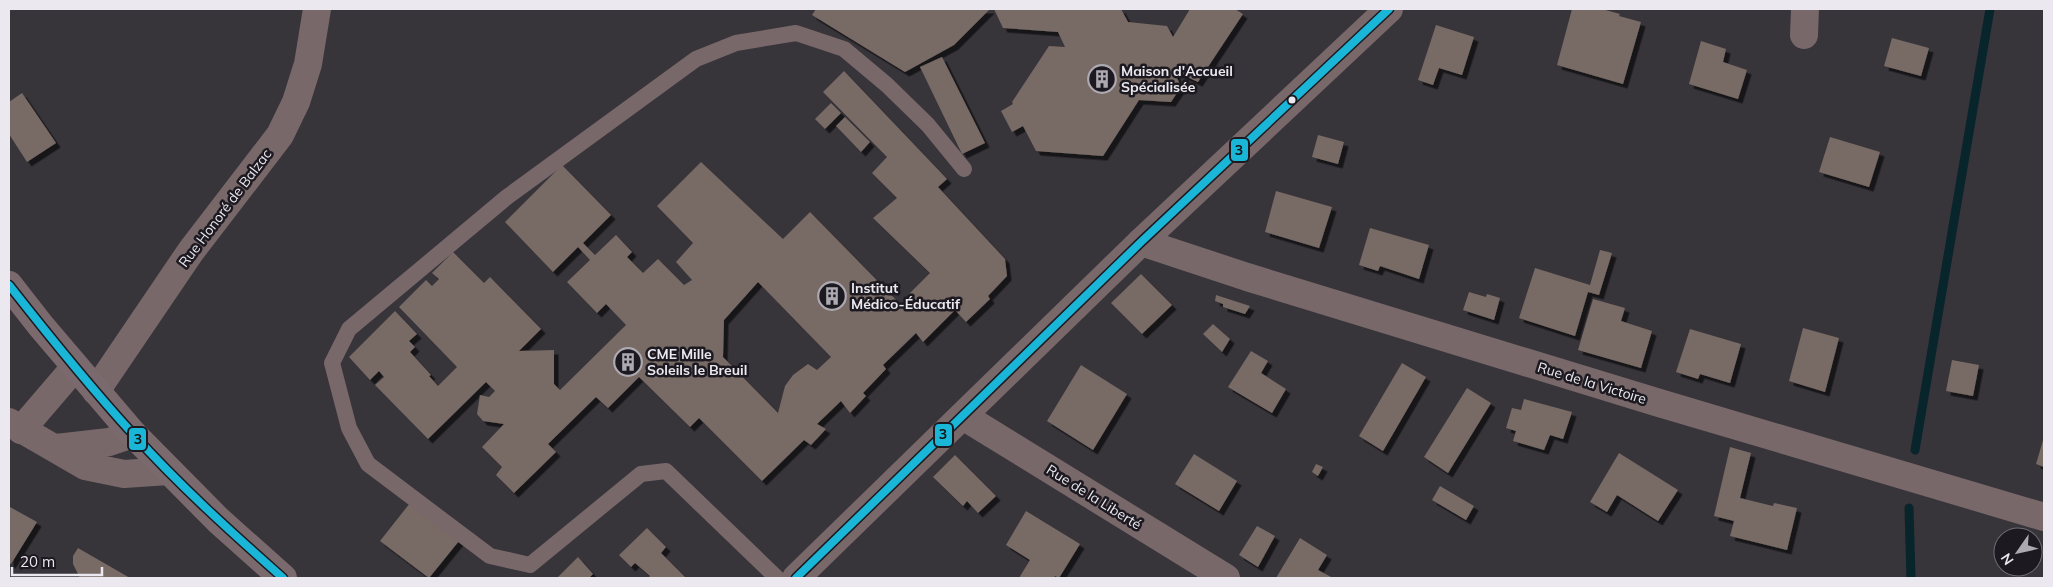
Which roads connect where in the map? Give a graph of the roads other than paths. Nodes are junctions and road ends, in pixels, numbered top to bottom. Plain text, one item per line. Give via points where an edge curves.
1 (317, 9) edge
2 (1389, 9) edge
3 (964, 169) dead end
4 (1141, 242) junction
5 (9, 285) edge
6 (75, 366) junction
7 (96, 391) junction
8 (963, 416) junction
9 (15, 426) edge
10 (133, 434) junction
11 (56, 448) junction
12 (169, 471) junction
13 (2044, 517) edge
14 (283, 578) edge
15 (777, 578) edge
16 (796, 578) edge
17 (1226, 578) edge

1 - 7 street, Rue Honoré de Balzac via 308,64 296,102 280,135 191,251
2 - 4 street
3 - 15 lane via 928,125 888,85 844,50 796,34 736,43 696,58 508,197 349,329 332,363 349,428 368,464 490,556 530,565 641,474 666,470
4 - 8 street
4 - 13 street, Rue de la Victoire via 1247,278
5 - 6 main road
6 - 7 main road
6 - 9 street
7 - 10 main road
8 - 16 street
8 - 17 street, Rue de la Liberté
9 - 11 street
10 - 11 street via 109,442
10 - 12 main road
11 - 12 street via 85,466 124,474
12 - 14 main road

